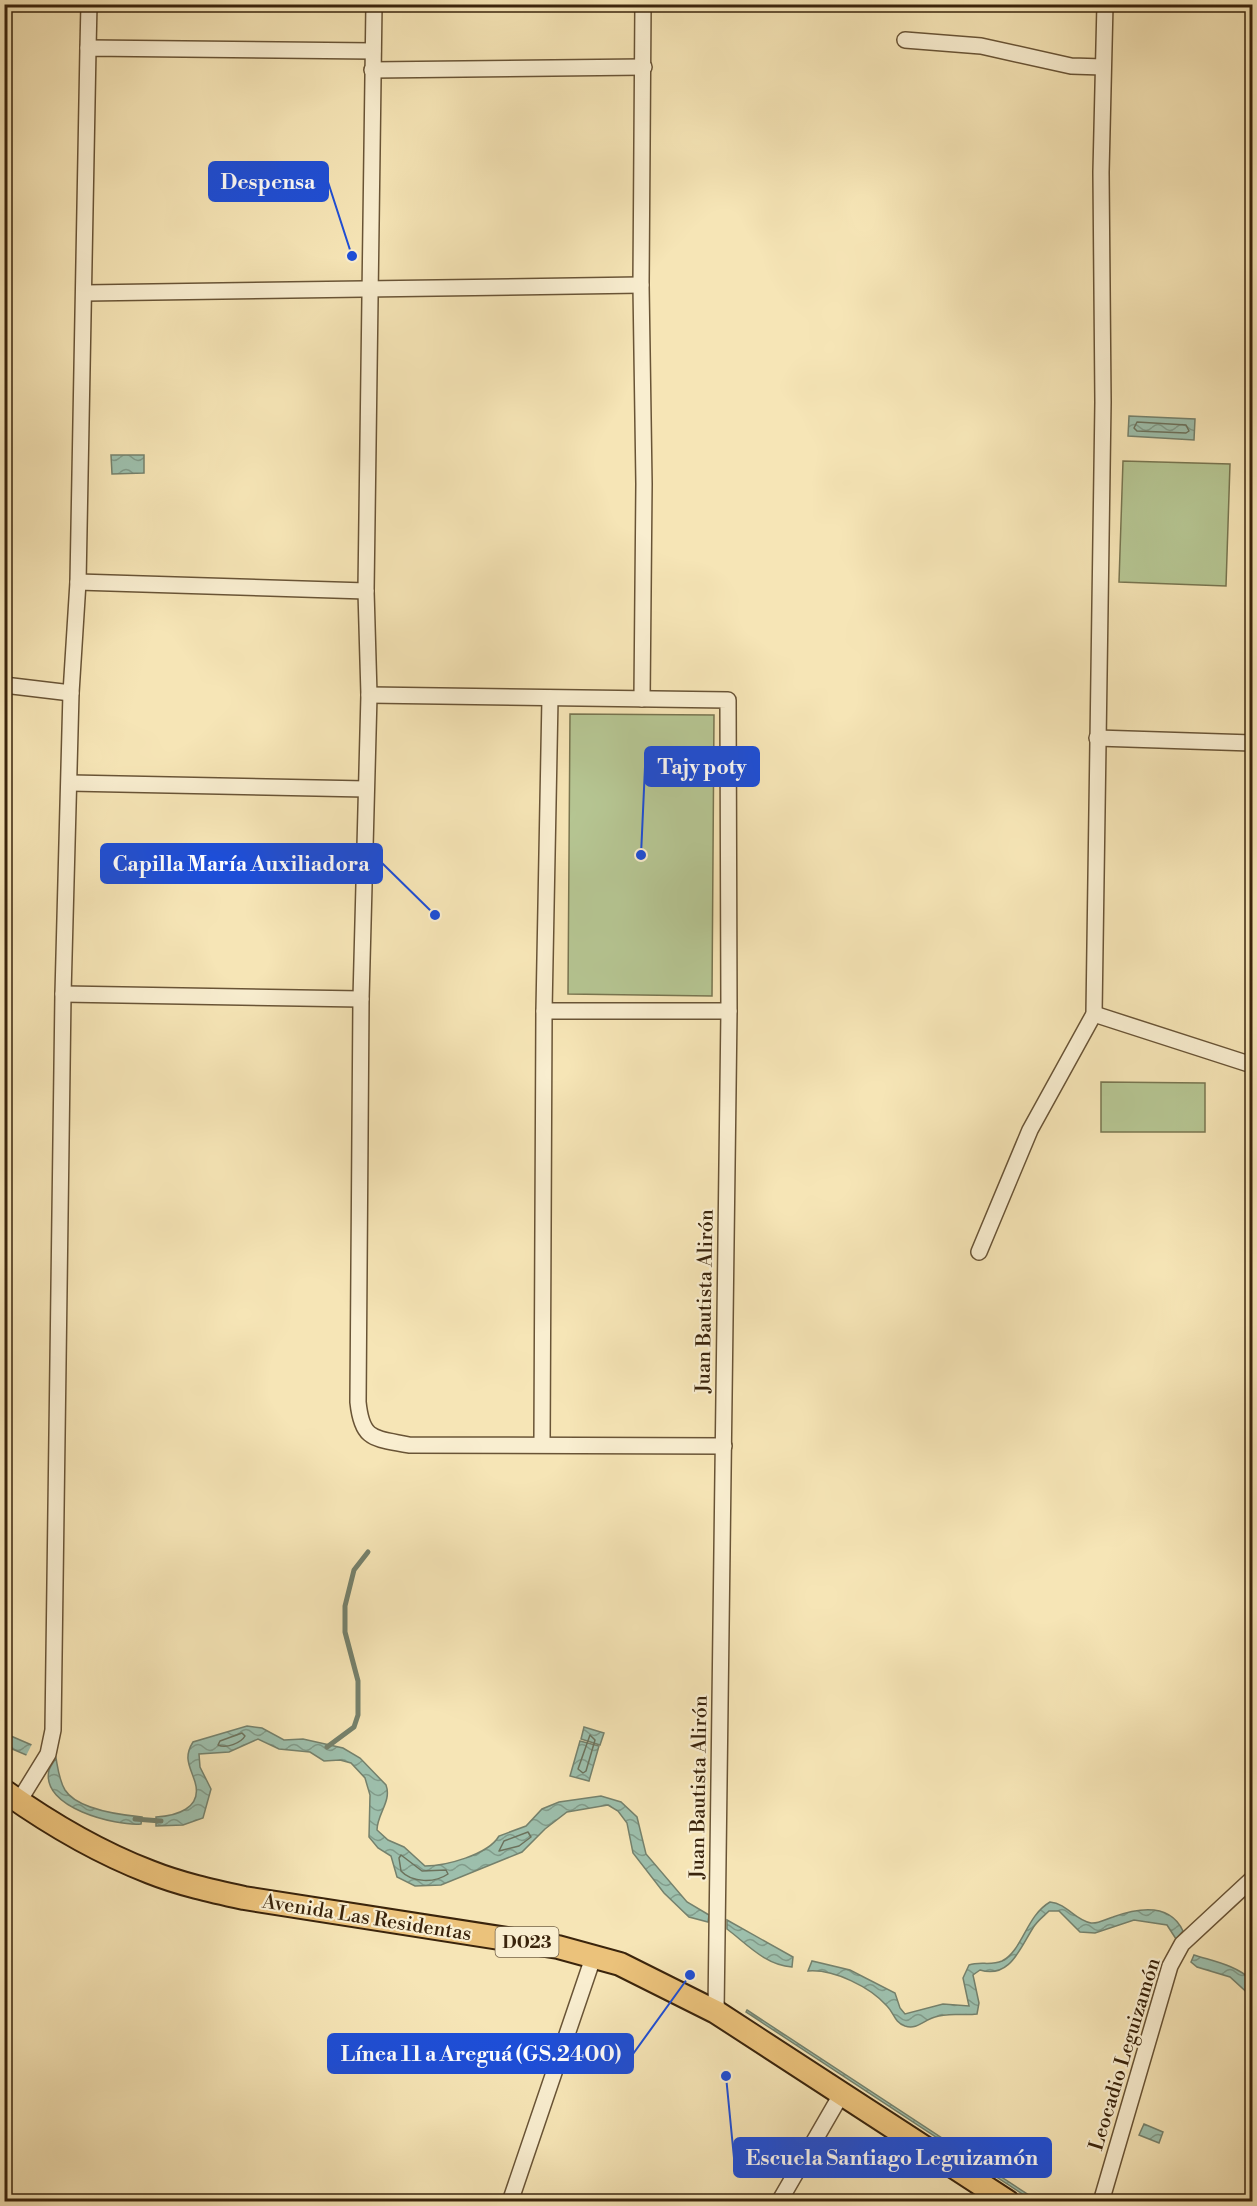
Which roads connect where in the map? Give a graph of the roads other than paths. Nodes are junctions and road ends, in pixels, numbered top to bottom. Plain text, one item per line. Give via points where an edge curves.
1 (89, 4) edge
2 (374, 4) edge
3 (643, 4) edge
4 (1106, 4) edge
5 (905, 40) dead end
6 (88, 48) junction
7 (373, 51) junction
8 (644, 67) junction
9 (1103, 67) junction
10 (372, 70) junction
11 (641, 285) junction
12 (369, 288) junction
13 (85, 293) junction
14 (78, 582) junction
15 (366, 591) junction
16 (4, 685) edge
17 (71, 693) junction
18 (369, 695) junction
19 (550, 698) junction
20 (642, 699) junction
21 (1096, 738) junction
22 (1252, 743) edge
23 (70, 783) junction
24 (366, 789) junction
25 (63, 994) junction
26 (361, 999) junction
27 (544, 1011) junction
28 (729, 1011) junction
29 (1094, 1014) junction
30 (1252, 1065) edge
31 (979, 1252) dead end
32 (542, 1444) junction
33 (724, 1446) junction
34 (12, 1796) edge
35 (1252, 1879) edge
36 (594, 1955) junction
37 (716, 2012) junction
38 (842, 2093) junction
39 (510, 2201) edge
40 (1006, 2201) edge
41 (779, 2202) edge
42 (1101, 2202) edge

1 - 6 street
2 - 7 street
3 - 8 street
4 - 9 street
5 - 9 street via 981,46 1071,66
6 - 7 street
6 - 13 street
7 - 10 street
8 - 10 street
8 - 11 street
9 - 21 street via 1103,402
10 - 12 street
11 - 12 street
11 - 20 street
12 - 13 street
12 - 15 street
13 - 14 street
14 - 15 street
14 - 17 street
15 - 18 street
16 - 17 street
17 - 23 street
18 - 19 street
18 - 24 street
19 - 20 street
19 - 27 street
20 - 28 street, Juan Bautista Alirón via 728,700
21 - 22 street
21 - 29 street
23 - 24 street
23 - 25 street
24 - 26 street
25 - 26 street
25 - 34 street via 53,1730 48,1754 39,1771
26 - 32 street via 360,1423 364,1431 381,1440 410,1444
27 - 28 street
27 - 32 street
28 - 33 street, Juan Bautista Alirón
29 - 30 street
29 - 31 street via 1030,1130
32 - 33 street
33 - 37 street, Juan Bautista Alirón
34 - 36 main road, Avenida Las Residentas / D023 via 106,1853 193,1886 244,1898
35 - 42 street, Leocadio Leguizamón via 1182,1944 1170,1966
36 - 37 main road, Avenida Las Residentas / D023 via 662,1983
36 - 39 street
37 - 38 main road, Avenida Las Residentas / D023
38 - 40 main road, Avenida Las Residentas / D023
38 - 41 street

